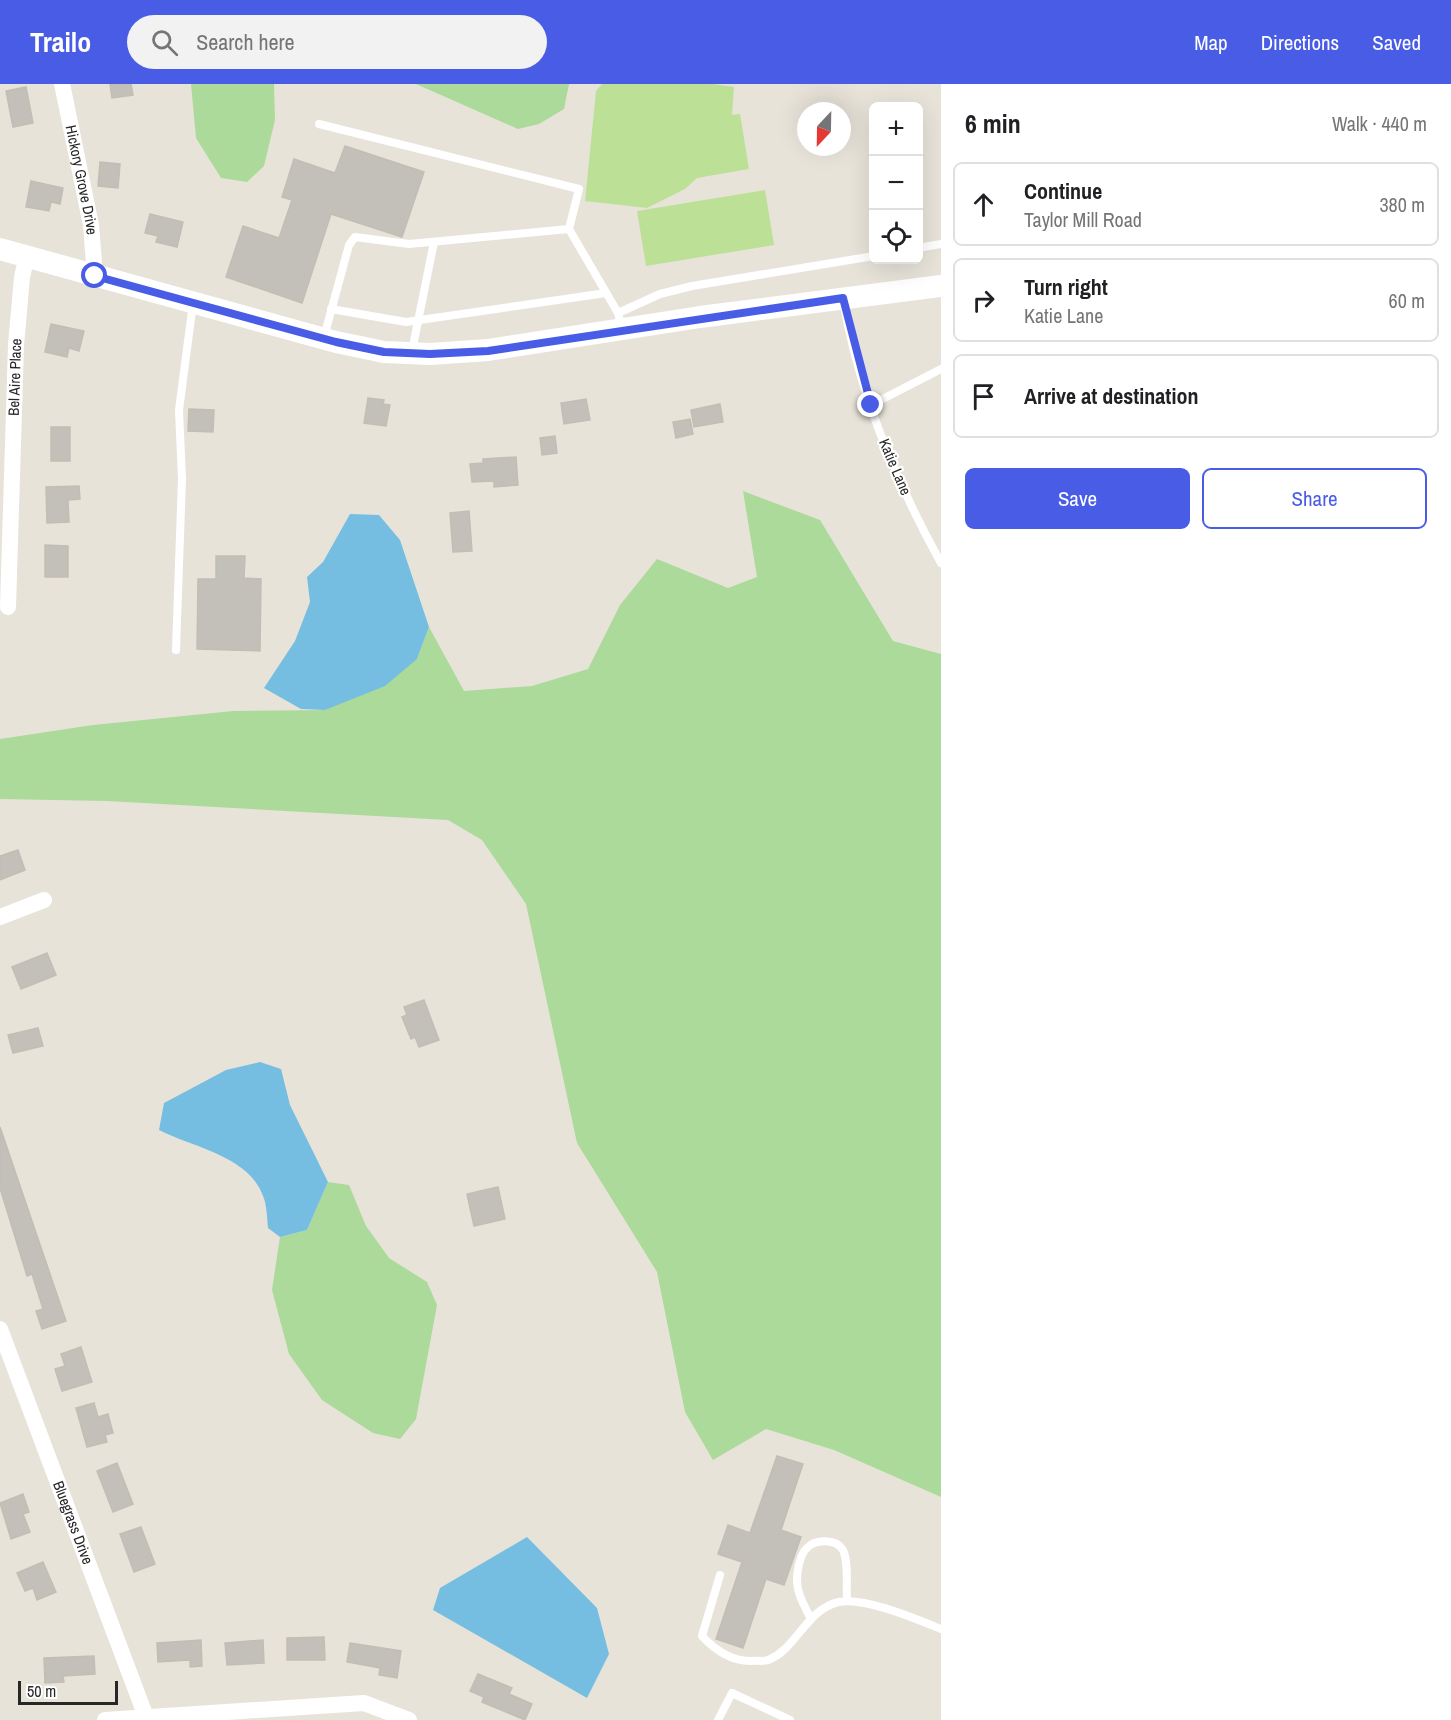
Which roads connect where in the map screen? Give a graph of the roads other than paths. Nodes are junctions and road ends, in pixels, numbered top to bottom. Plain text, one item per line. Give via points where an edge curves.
1 (62, 84) edge
2 (319, 124) dead end
3 (569, 229) junction
4 (434, 243) junction
5 (941, 244) edge
6 (923, 247) edge
7 (0, 249) edge
8 (27, 256) junction
9 (869, 257) edge
10 (95, 276) junction
11 (941, 286) edge
12 (606, 292) junction
13 (843, 298) junction
14 (193, 303) junction
15 (331, 309) junction
16 (418, 321) junction
17 (620, 321) junction
18 (323, 339) junction
19 (412, 353) junction
20 (941, 369) edge
21 (871, 405) junction
22 (6, 521) edge
23 (941, 563) edge
24 (8, 607) dead end
25 (176, 650) dead end
26 (44, 900) dead end
27 (0, 917) edge
28 (0, 1329) edge
29 (720, 1575) dead end
30 (847, 1601) junction
31 (811, 1619) junction
32 (941, 1629) edge
33 (146, 1717) junction
34 (105, 1720) edge
35 (409, 1720) edge
36 (718, 1720) edge
37 (790, 1720) edge

1 - 10 street, Hickory Grove Drive via 91,225
2 - 3 lane via 579,189
3 - 4 lane
3 - 12 lane
4 - 15 lane via 355,237 349,245
4 - 16 lane
5 - 6 lane
7 - 8 main road
8 - 10 main road
8 - 22 street, Bel Aire Place via 16,345
9 - 17 lane via 660,294
10 - 14 main road
11 - 13 main road
12 - 16 lane
12 - 17 lane
13 - 17 main road
13 - 21 lane, Katie Lane
14 - 18 main road
14 - 25 lane via 179,410 183,479
15 - 16 lane
15 - 18 lane
16 - 19 lane
17 - 19 main road via 488,351
18 - 19 main road via 384,352
20 - 21 lane
21 - 23 lane, Katie Lane via 915,513
22 - 24 street, Bel Aire Place
26 - 27 street
28 - 33 street, Bluegrass Drive
29 - 31 lane via 702,1636 728,1656 741,1661 767,1660 781,1652
30 - 31 lane via 826,1607
30 - 31 lane via 844,1551 828,1541 815,1542 806,1548 797,1578
30 - 32 lane
33 - 34 street
33 - 35 street via 364,1703
36 - 37 lane via 732,1693

